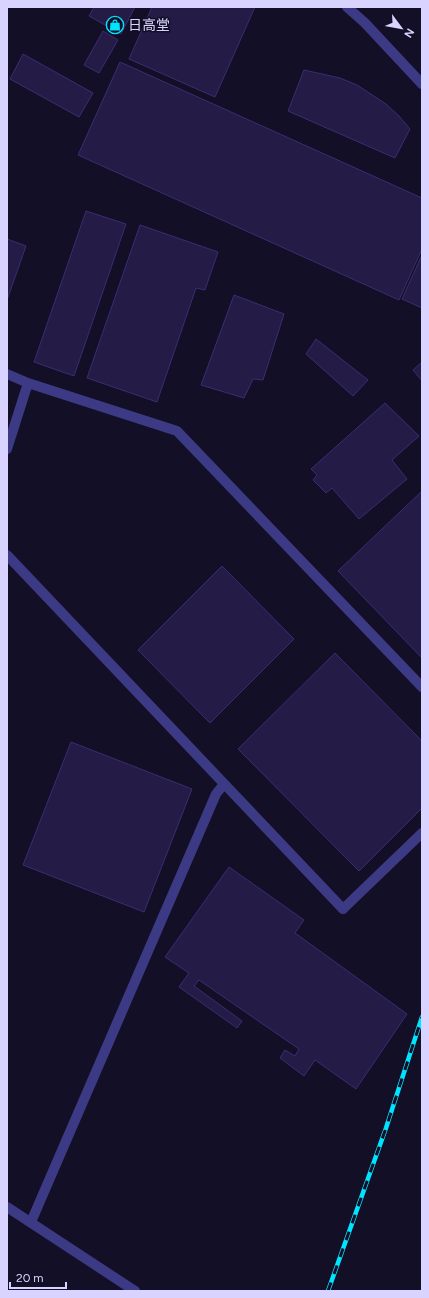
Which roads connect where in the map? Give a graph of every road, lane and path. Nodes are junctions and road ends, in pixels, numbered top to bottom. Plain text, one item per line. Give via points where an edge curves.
1 (347, 7) edge
2 (422, 84) edge
3 (7, 374) edge
4 (28, 383) junction
5 (7, 449) edge
6 (7, 556) edge
7 (422, 687) edge
8 (224, 784) junction
9 (422, 833) edge
10 (7, 1207) edge
11 (30, 1222) junction
12 (135, 1291) edge

1 - 2 street
3 - 4 street
4 - 5 street
4 - 7 street via 177,431
6 - 8 street
8 - 9 street via 343,909
8 - 11 street via 216,794
10 - 11 street
11 - 12 street

